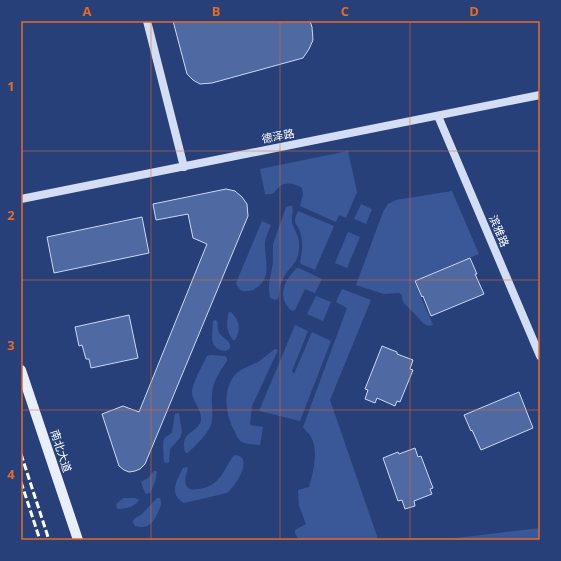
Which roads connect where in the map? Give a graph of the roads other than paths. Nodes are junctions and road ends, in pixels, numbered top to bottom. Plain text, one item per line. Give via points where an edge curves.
1 (147, 21) edge
2 (540, 95) edge
3 (438, 116) junction
4 (184, 167) junction
5 (21, 199) edge
6 (540, 356) edge
7 (21, 370) edge
8 (78, 540) edge

1 - 4 street
2 - 3 street, 德泽路
3 - 4 street, 德泽路
3 - 6 street, 滨雅路
4 - 5 street, 德泽路
7 - 8 main road, 南北大道

